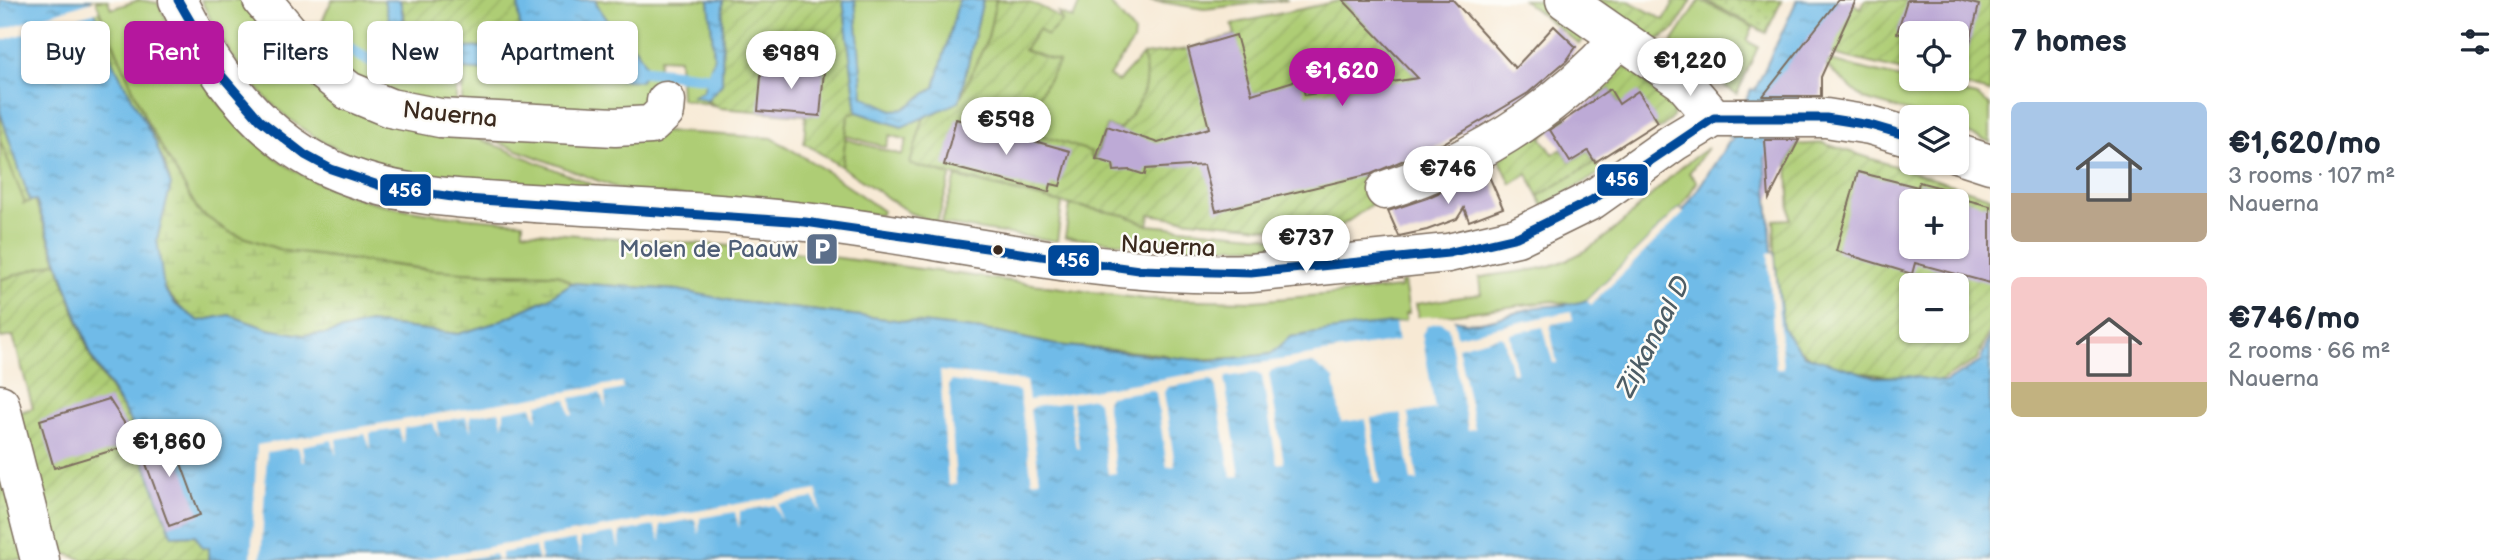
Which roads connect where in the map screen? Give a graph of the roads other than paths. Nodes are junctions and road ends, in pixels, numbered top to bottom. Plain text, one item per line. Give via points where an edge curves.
1 (178, 0) edge
2 (261, 0) edge
3 (1565, 0) edge
4 (1619, 39) junction
5 (666, 101) dead end
6 (1722, 118) junction
7 (1899, 133) edge
8 (1969, 157) edge
9 (1990, 164) edge
10 (1385, 190) dead end
11 (0, 404) edge
12 (40, 560) edge

1 - 6 street, Nauerna via 225,80 261,122 299,152 370,183 446,198 808,222 1119,269 1216,274 1273,271 1480,248 1561,218 1674,142
2 - 5 street, Nauerna via 328,75 378,104 411,113 615,127 651,125 665,112
3 - 4 street
4 - 6 street via 1684,82
4 - 10 street via 1584,78 1510,134
6 - 7 street via 1826,118
8 - 9 street
11 - 12 street

